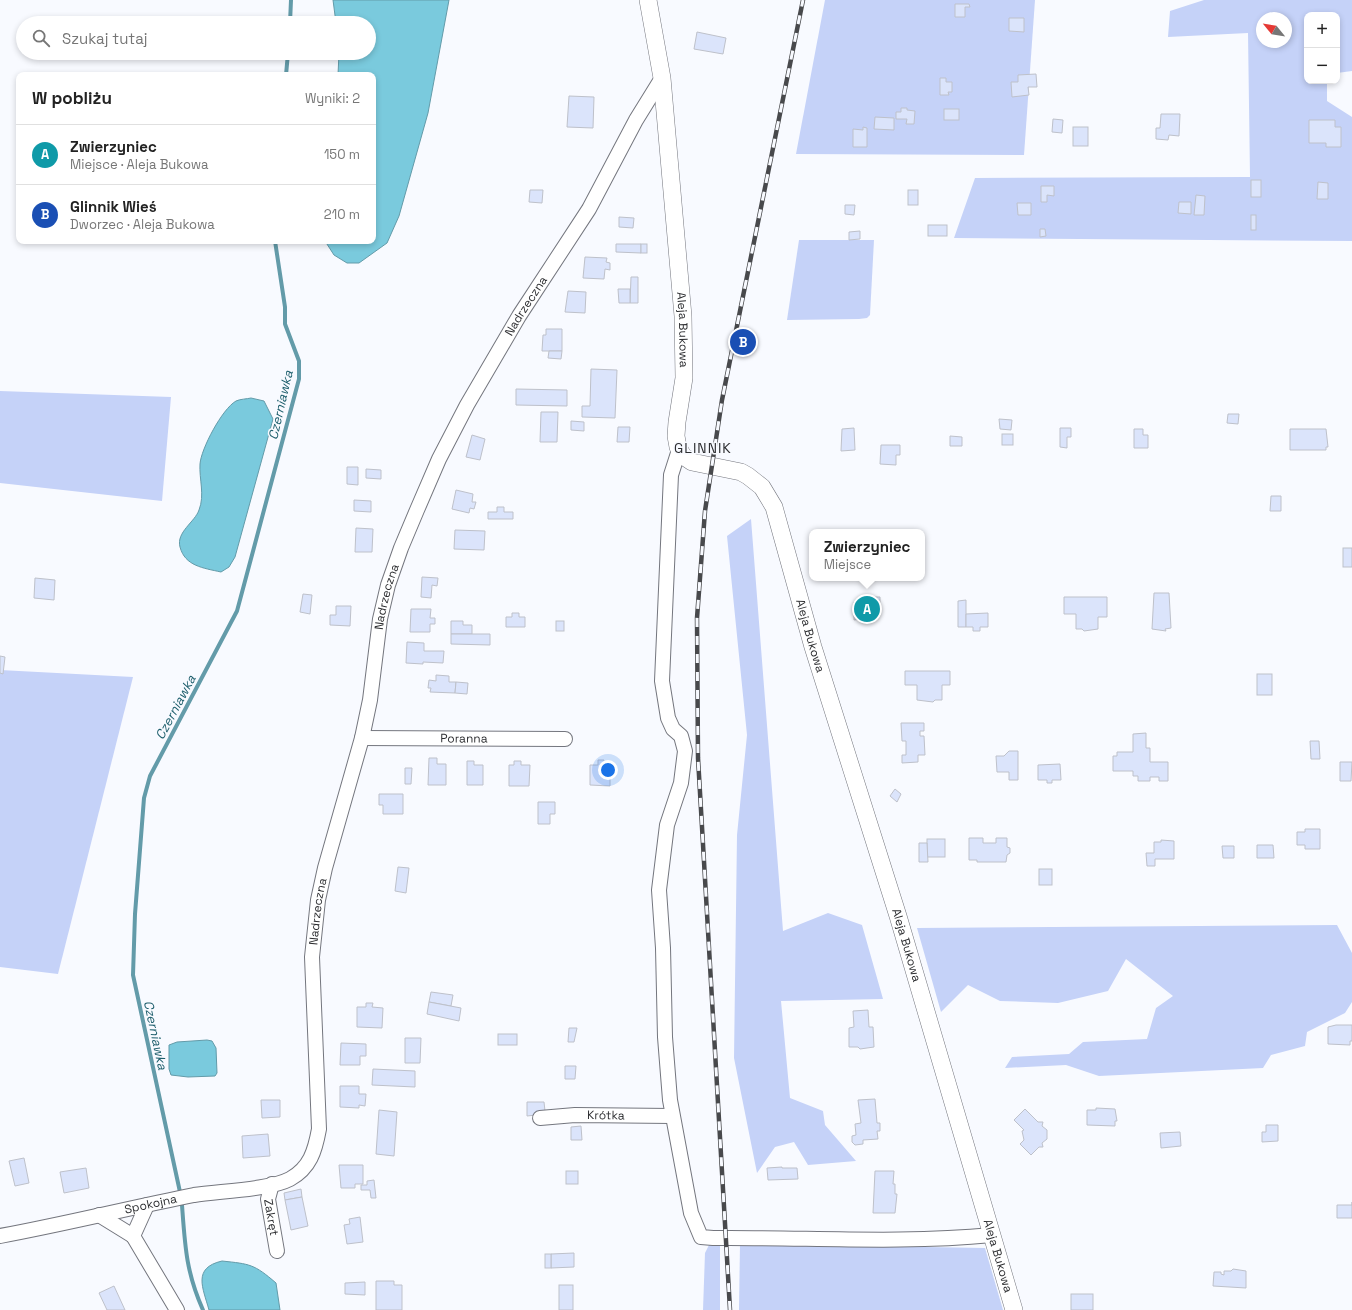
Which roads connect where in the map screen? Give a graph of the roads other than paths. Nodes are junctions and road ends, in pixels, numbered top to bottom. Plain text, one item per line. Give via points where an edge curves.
1 (648, 0) edge
2 (662, 78) junction
3 (679, 450) junction
4 (362, 738) junction
5 (565, 739) dead end
6 (672, 1116) junction
7 (540, 1118) dead end
8 (301, 1172) joint
9 (272, 1184) junction
10 (147, 1205) junction
11 (99, 1215) junction
12 (992, 1235) junction
13 (0, 1236) edge
14 (133, 1236) junction
15 (277, 1251) dead end
16 (177, 1310) edge
17 (1014, 1310) edge

1 - 2 street, Aleja Bukowa
2 - 3 street, Aleja Bukowa via 685,340 684,378 676,436
2 - 4 street, Nadrzeczna via 636,120 589,209 490,364 440,459 401,548 383,601 370,700
3 - 6 street via 670,475 662,682 668,718 673,729 681,736 684,751 681,783 668,825 659,890 665,1037
3 - 12 street, Aleja Bukowa via 692,462 741,472 748,476 762,487 774,507 813,647 898,916
4 - 5 street, Poranna
4 - 8 street, Nadrzeczna via 318,900 312,957 319,1129 313,1155
6 - 7 street, Krótka via 575,1115
6 - 12 street via 691,1214 702,1237 883,1240
8 - 9 street, Spokojna via 288,1180
9 - 10 street, Spokojna
9 - 15 street, Zakręt via 268,1199
10 - 11 street, Spokojna
10 - 14 street
11 - 13 street, Spokojna
11 - 14 street
12 - 17 street, Aleja Bukowa
14 - 16 street

